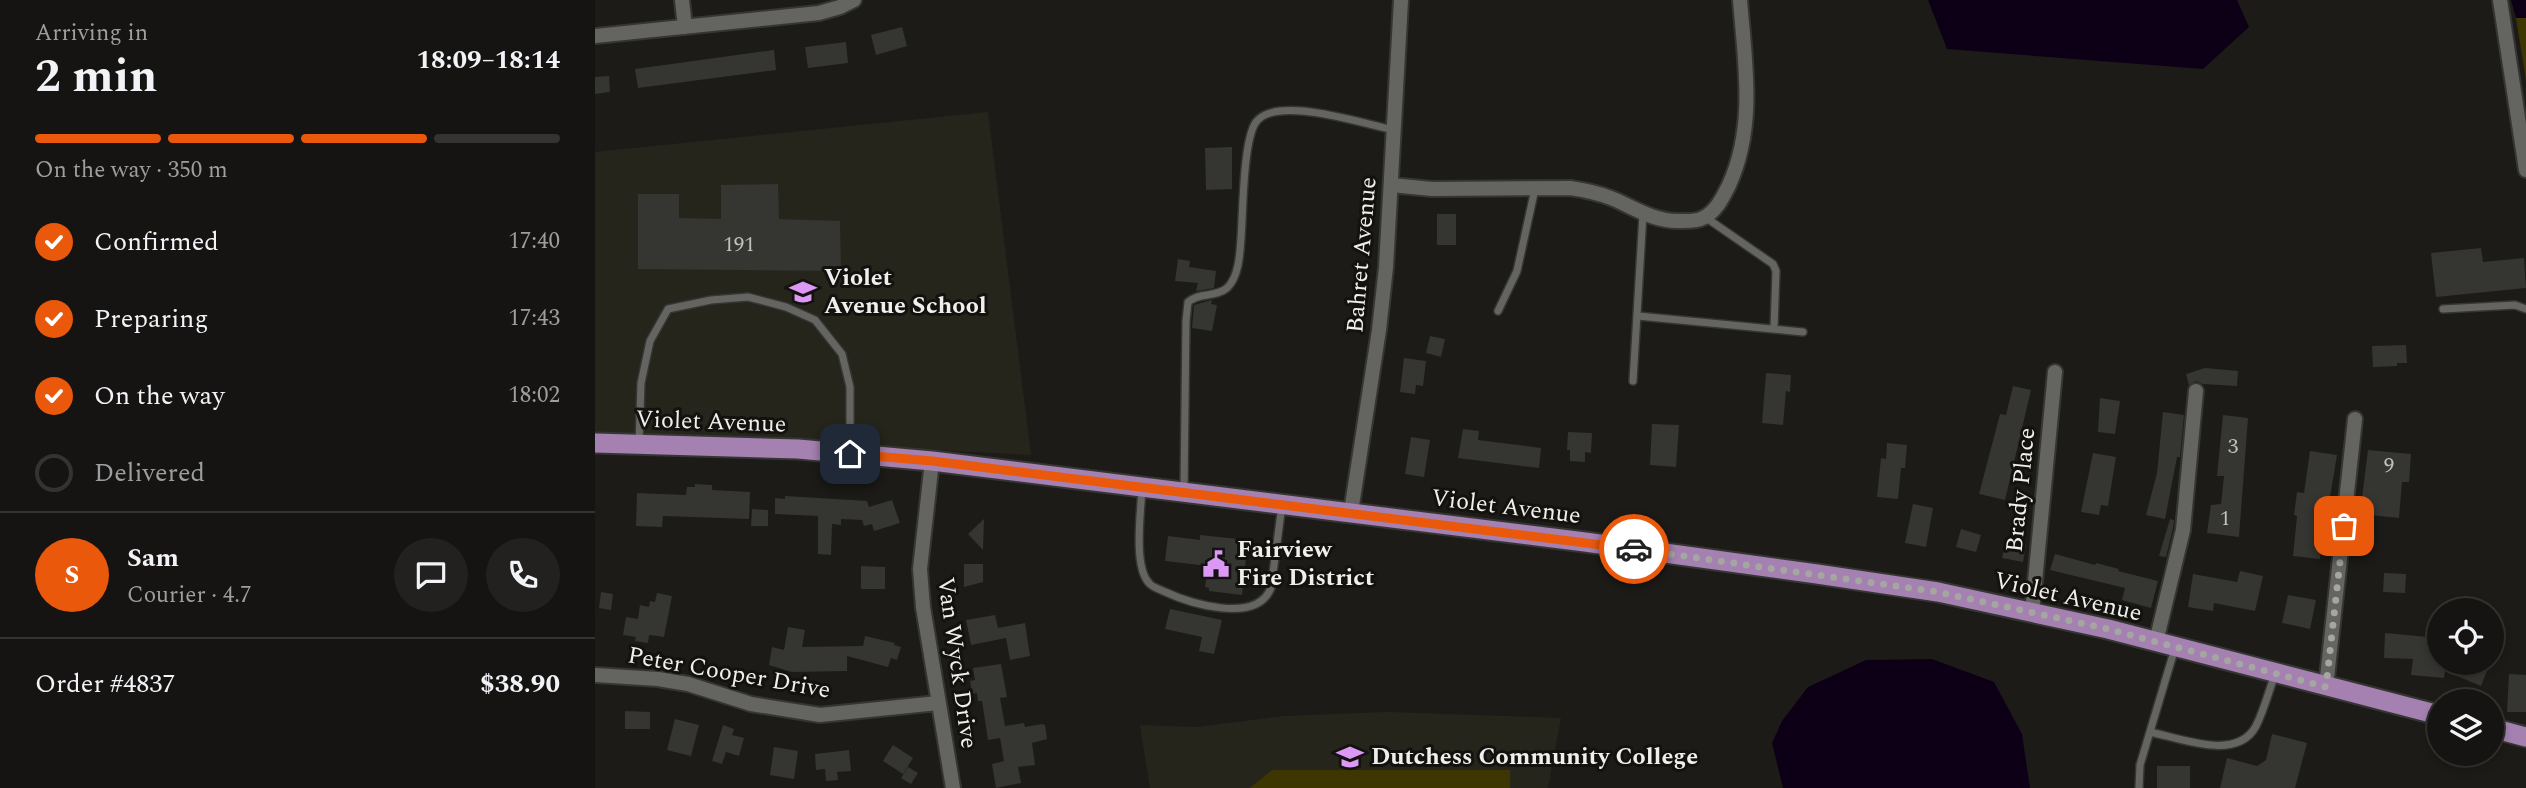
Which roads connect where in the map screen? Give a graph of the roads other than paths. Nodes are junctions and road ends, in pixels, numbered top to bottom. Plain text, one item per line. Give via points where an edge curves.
1 (682, 0) edge
2 (854, 0) edge
3 (1401, 0) edge
4 (1740, 0) edge
5 (2500, 0) edge
6 (685, 27) junction
7 (595, 36) edge
8 (1395, 130) junction
9 (2526, 170) edge
10 (1391, 185) junction
11 (1535, 188) junction
12 (1643, 213) junction
13 (1705, 217) junction
14 (2443, 309) dead end
15 (2526, 309) edge
16 (1498, 311) dead end
17 (1638, 316) junction
18 (1774, 329) junction
19 (1803, 332) dead end
20 (2055, 372) dead end
21 (1633, 381) dead end
22 (2196, 391) dead end
23 (2355, 419) dead end
24 (595, 443) edge
25 (639, 444) junction
26 (850, 454) junction
27 (932, 461) junction
28 (1142, 487) junction
29 (1184, 492) junction
30 (1282, 504) junction
31 (1351, 512) junction
32 (2032, 612) junction
33 (2165, 645) junction
34 (2275, 673) junction
35 (595, 675) edge
36 (2326, 687) junction
37 (938, 703) junction
38 (2427, 712) edge
39 (2504, 731) edge
40 (2150, 732) junction
41 (2526, 737) edge
42 (953, 788) edge
43 (2139, 788) edge

1 - 6 street
2 - 6 street via 819,13
3 - 8 street, Bahret Avenue
4 - 13 street via 1745,131 1724,194
5 - 9 street
6 - 7 street
8 - 10 street, Bahret Avenue
8 - 29 lane via 1281,110 1256,122 1248,146 1236,273 1228,287 1215,295 1193,297 1188,302
10 - 11 street
10 - 31 street, Bahret Avenue via 1379,330
11 - 12 street via 1590,191
11 - 16 lane via 1517,271
12 - 13 street via 1674,221
12 - 17 lane
13 - 18 lane via 1773,264
14 - 15 lane via 2515,305
17 - 18 lane
17 - 21 lane
18 - 19 lane
20 - 32 street, Brady Place
22 - 33 street via 2183,530
23 - 36 street
24 - 25 main road, Violet Avenue
25 - 26 main road, Violet Avenue
25 - 26 lane via 641,383 650,341 669,309 748,297 815,320 842,354 850,387
26 - 27 main road, Violet Avenue
27 - 28 main road, Violet Avenue
27 - 37 street, Van Wyck Drive via 921,569 922,607
28 - 29 main road, Violet Avenue
28 - 30 lane via 1140,549 1142,571 1149,584 1184,601 1230,609 1245,608 1268,596
29 - 30 main road, Violet Avenue
30 - 31 main road, Violet Avenue
31 - 32 main road, Violet Avenue via 1817,574
32 - 33 main road, Violet Avenue
33 - 34 main road, Violet Avenue
33 - 40 lane
34 - 36 main road, Violet Avenue
34 - 40 lane via 2255,728 2243,740 2213,745
35 - 37 street, Peter Cooper Drive via 688,684 751,704 820,715
36 - 38 main road, Violet Avenue
37 - 42 street, Van Wyck Drive
39 - 41 main road
40 - 43 lane

